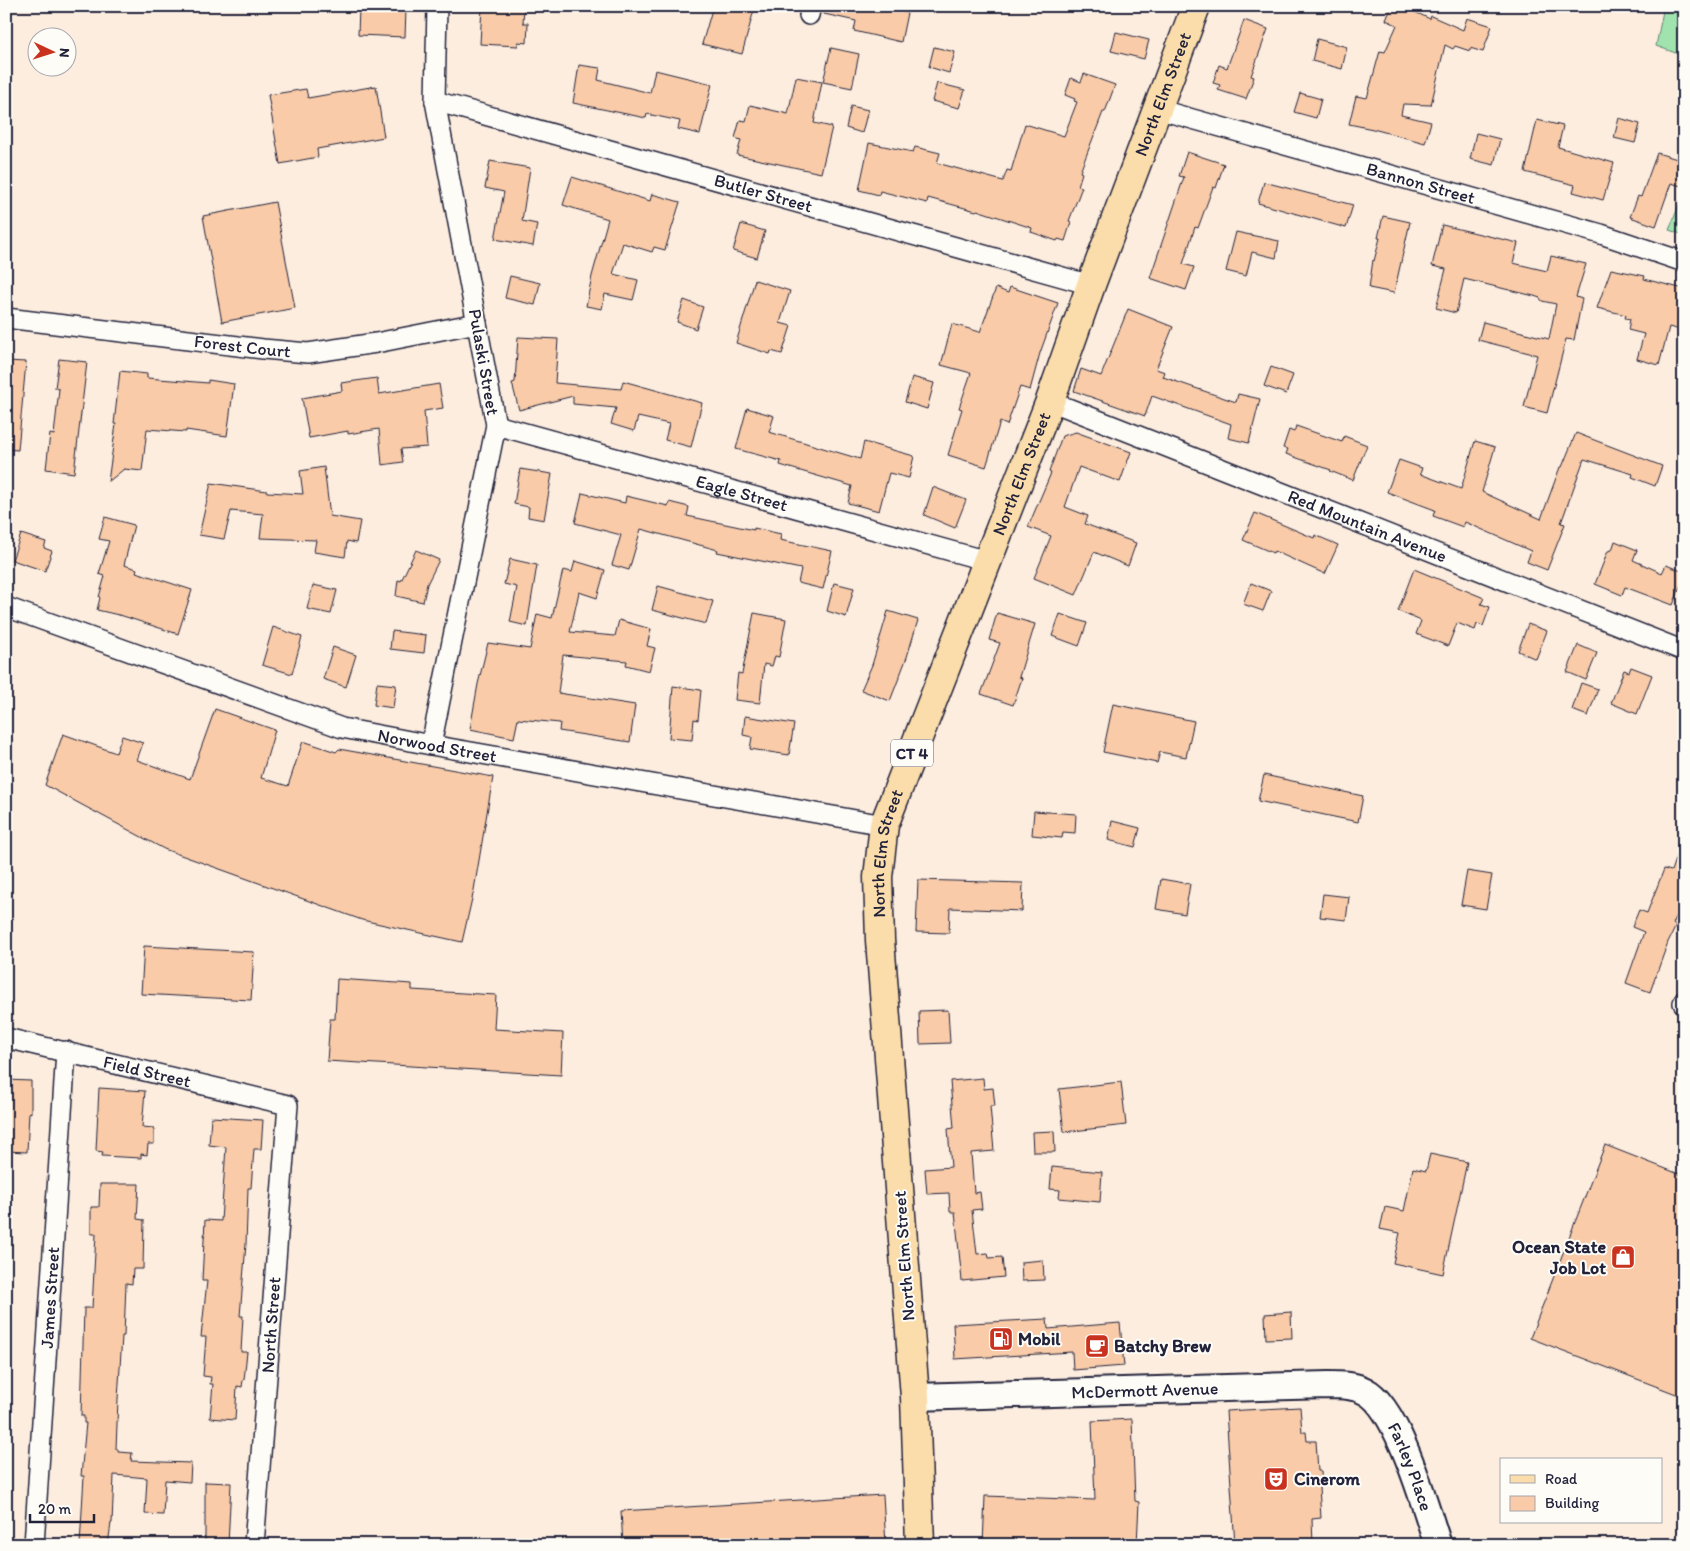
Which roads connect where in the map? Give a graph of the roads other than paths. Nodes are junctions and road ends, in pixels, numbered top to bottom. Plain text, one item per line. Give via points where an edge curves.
1 (437, 6) edge
2 (1196, 6) edge
3 (435, 101) junction
4 (1157, 109) junction
5 (1684, 262) edge
6 (1091, 285) junction
7 (6, 318) edge
8 (477, 323) junction
9 (1050, 401) junction
10 (496, 425) junction
11 (987, 561) junction
12 (6, 607) edge
13 (1684, 651) edge
14 (431, 745) junction
15 (884, 825) junction
16 (6, 1038) edge
17 (66, 1051) junction
18 (288, 1105) joint
19 (1372, 1395) joint
20 (915, 1398) junction
21 (34, 1545) edge
22 (254, 1545) edge
23 (920, 1545) edge
24 (1438, 1545) edge

1 - 3 street, Pulaski Street
2 - 4 main road, North Elm Street / CT 4
3 - 6 street, Butler Street
3 - 8 street, Pulaski Street
4 - 5 street, Bannon Street via 1601,234
4 - 6 main road, North Elm Street / CT 4
6 - 9 main road, North Elm Street / CT 4
7 - 8 street, Forest Court via 308,353
8 - 10 street, Pulaski Street
9 - 11 main road, North Elm Street / CT 4
9 - 13 street, Red Mountain Avenue
10 - 11 street, Eagle Street
10 - 14 street, Pulaski Street
11 - 15 main road, North Elm Street / CT 4
12 - 14 street, Norwood Street via 342,728
14 - 15 street, Norwood Street
15 - 20 main road, North Elm Street / CT 4 via 878,877 880,940
16 - 17 street, Field Street
17 - 18 street, Field Street
17 - 21 street, James Street
18 - 22 street, North Street
19 - 20 main road, McDermott Avenue via 1353,1387 1328,1385
19 - 24 main road, Farley Place via 1390,1417 1402,1443
20 - 23 main road, North Elm Street / CT 4

